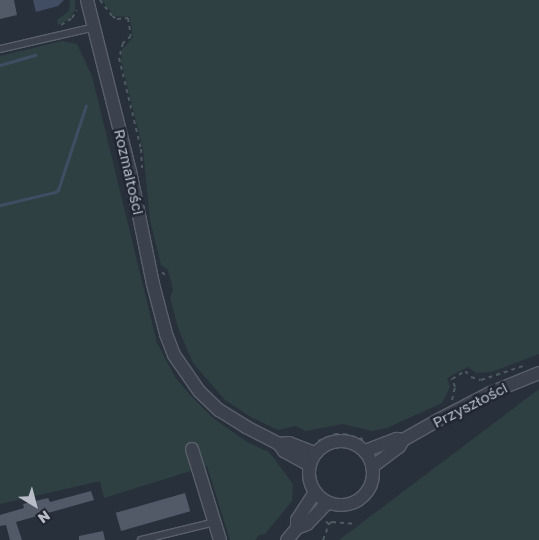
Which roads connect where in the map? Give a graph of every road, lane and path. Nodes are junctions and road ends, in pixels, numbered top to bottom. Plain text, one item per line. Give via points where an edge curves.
1 (100, 0) edge
2 (82, 4) edge
3 (58, 26) dead end
4 (95, 27) junction
5 (131, 34) dead end
6 (0, 50) edge
7 (535, 368) edge
8 (451, 401) dead end
9 (403, 440) junction
10 (279, 444) junction
11 (366, 446) junction
12 (316, 447) junction
13 (192, 449) dead end
14 (309, 466) junction
15 (372, 468) junction
16 (315, 492) junction
17 (328, 502) junction
18 (324, 520) dead end
19 (215, 522) junction
20 (329, 524) junction
21 (353, 524) dead end
22 (297, 528) junction
23 (141, 540) edge
24 (220, 540) edge
25 (287, 540) edge
26 (323, 540) edge

1 - 5 path via 112,16 128,18
2 - 3 path via 72,18
2 - 4 street, Rozmaitości
4 - 6 lane
4 - 10 street, Rozmaitości via 169,345 180,366 207,400 246,427
7 - 8 path via 485,379 476,379 465,371 452,379
7 - 9 street, Przyszłości
9 - 11 street, Przyszłości
9 - 15 street, Przyszłości
10 - 12 street via 290,442
10 - 14 street via 284,451
11 - 12 street via 342,440
11 - 12 path via 344,434 335,434
11 - 15 street
12 - 14 street
13 - 19 street
14 - 16 street via 309,480
15 - 17 street via 370,485 361,498 344,505
16 - 17 street
16 - 22 street via 297,520
17 - 22 street via 307,524
18 - 20 path
19 - 23 lane
19 - 24 street
20 - 21 path
20 - 26 path
22 - 25 street

